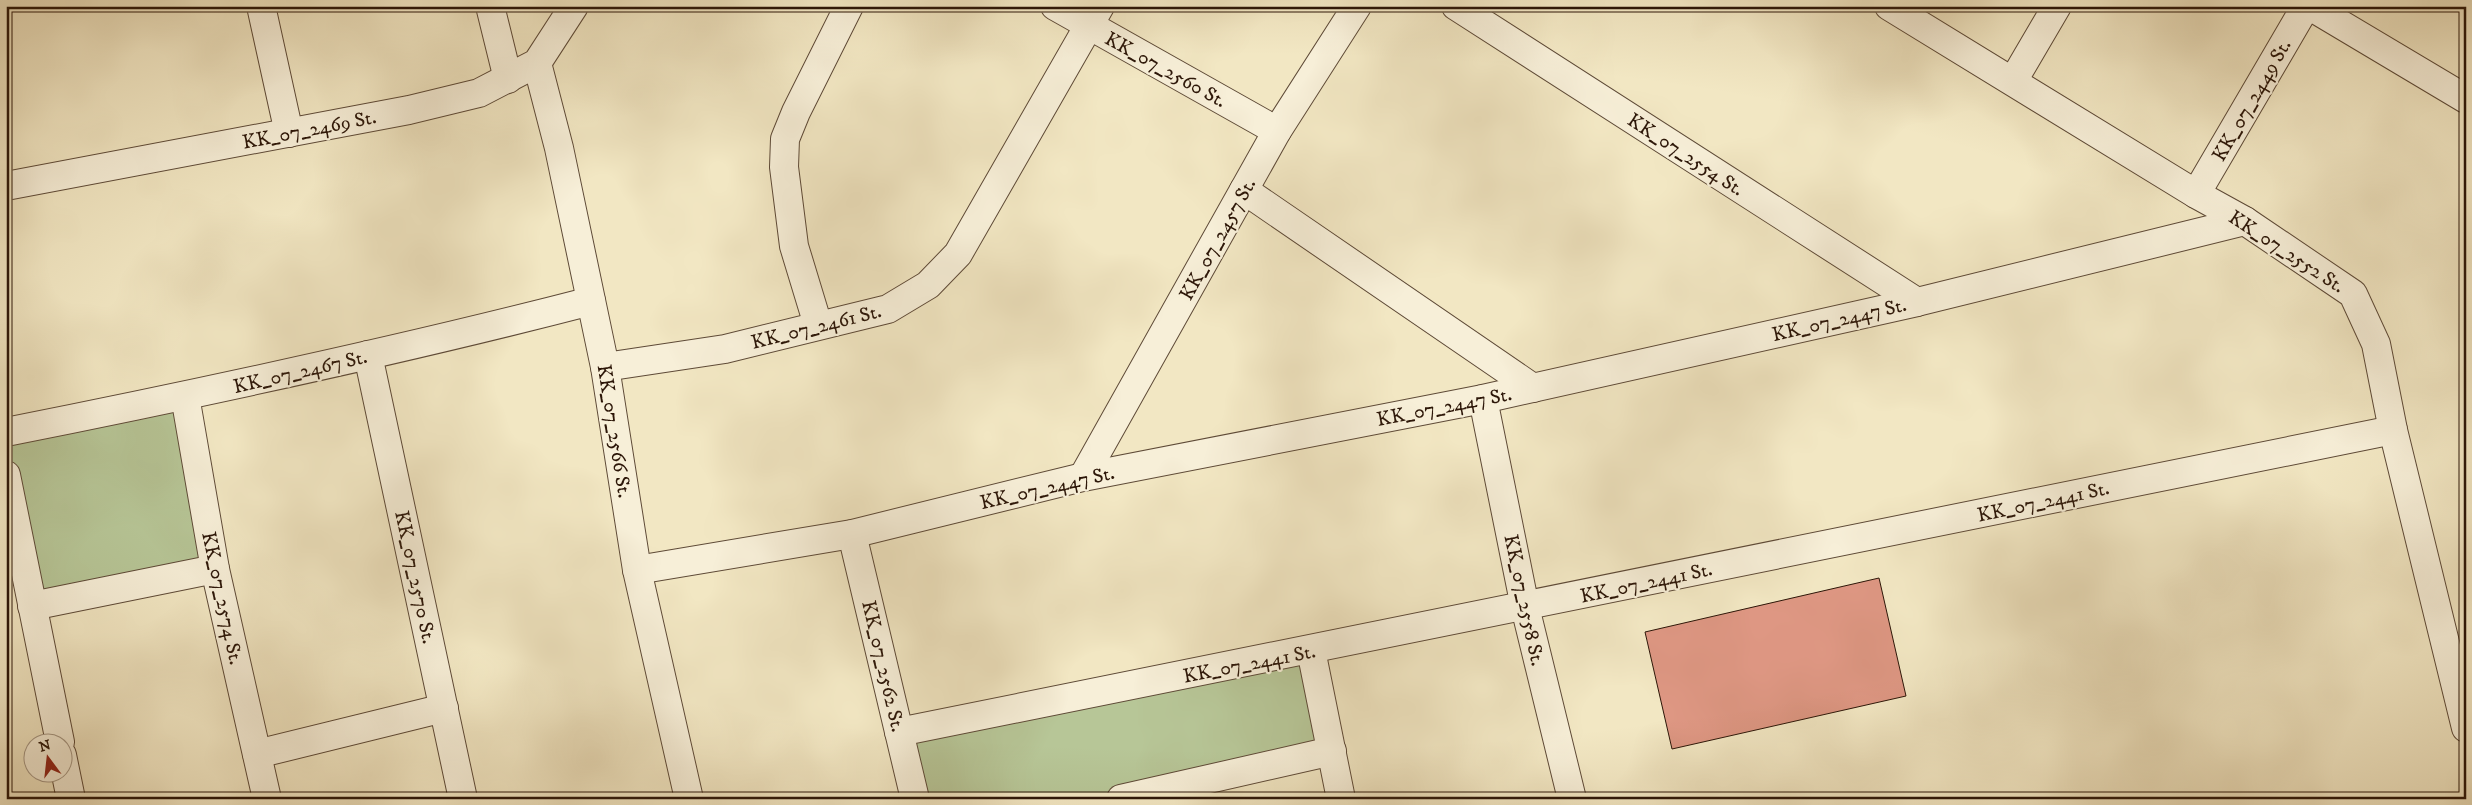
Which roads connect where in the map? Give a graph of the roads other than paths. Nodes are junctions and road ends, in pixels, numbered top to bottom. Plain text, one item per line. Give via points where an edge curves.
1 (261, 6) edge
2 (490, 6) edge
3 (574, 6) edge
4 (849, 6) edge
5 (1055, 6) edge
6 (1357, 6) edge
7 (1456, 6) edge
8 (1889, 6) edge
9 (2058, 6) edge
10 (2306, 6) edge
11 (2310, 6) edge
12 (1094, 16) edge
13 (537, 63) junction
14 (508, 79) junction
15 (2013, 81) junction
16 (2466, 99) edge
17 (1277, 131) junction
18 (289, 133) junction
19 (6, 186) edge
20 (1244, 190) junction
21 (2196, 194) junction
22 (2246, 221) junction
23 (591, 301) junction
24 (1916, 302) junction
25 (818, 325) junction
26 (368, 355) junction
27 (605, 367) junction
28 (1533, 388) junction
29 (186, 396) junction
30 (1483, 399) junction
31 (2392, 430) junction
32 (6, 432) edge
33 (6, 475) edge
34 (1083, 477) junction
35 (852, 534) junction
36 (215, 569) junction
37 (637, 570) junction
38 (32, 606) junction
39 (1525, 607) junction
40 (1311, 650) junction
41 (444, 708) junction
42 (2466, 728) edge
43 (58, 732) edge
44 (900, 732) junction
45 (1332, 751) junction
46 (257, 754) junction
47 (68, 782) edge
48 (72, 799) edge
49 (267, 799) edge
50 (463, 799) edge
51 (689, 799) edge
52 (915, 799) edge
53 (1121, 799) edge
54 (1340, 799) edge
55 (1572, 799) edge

1 - 18 street
2 - 14 street
3 - 13 street, KK_07_2469 St.
4 - 25 street via 785,139 784,167 794,246
5 - 12 street, KK_07_2560 St.
6 - 17 street, KK_07_2457 St.
7 - 24 street, KK_07_2554 St.
8 - 15 street, KK_07_2552 St.
9 - 15 street
10 - 21 street, KK_07_2449 St.
11 - 16 street
12 - 17 street, KK_07_2560 St.
12 - 25 street, KK_07_2461 St. via 958,254 928,286 888,309
13 - 14 street, KK_07_2469 St.
13 - 23 street, KK_07_2566 St. via 559,148
14 - 18 street, KK_07_2469 St. via 480,93
15 - 21 street, KK_07_2552 St.
17 - 20 street, KK_07_2457 St.
18 - 19 street, KK_07_2469 St.
20 - 28 street
20 - 34 street, KK_07_2457 St.
21 - 22 street, KK_07_2552 St.
22 - 24 street, KK_07_2447 St.
22 - 31 street, KK_07_2552 St. via 2353,294 2376,344
23 - 26 street, KK_07_2467 St.
23 - 27 street, KK_07_2566 St.
24 - 28 street, KK_07_2447 St.
25 - 27 street, KK_07_2461 St. via 725,349
26 - 29 street, KK_07_2467 St.
26 - 41 street, KK_07_2570 St.
27 - 37 street, KK_07_2566 St.
28 - 30 street, KK_07_2447 St.
29 - 32 street, KK_07_2467 St.
29 - 36 street, KK_07_2574 St.
30 - 34 street, KK_07_2447 St.
30 - 39 street, KK_07_2558 St.
31 - 39 street, KK_07_2441 St.
31 - 42 street, KK_07_2552 St.
33 - 38 street
34 - 35 street, KK_07_2447 St.
35 - 37 street, KK_07_2447 St.
35 - 44 street, KK_07_2562 St.
36 - 38 street
36 - 46 street, KK_07_2574 St.
37 - 51 street, KK_07_2566 St.
38 - 43 street
39 - 40 street, KK_07_2441 St.
39 - 55 street, KK_07_2558 St.
40 - 44 street, KK_07_2441 St.
40 - 45 street
41 - 46 street
41 - 50 street, KK_07_2570 St.
44 - 52 street, KK_07_2562 St.
45 - 53 street
45 - 54 street
46 - 49 street, KK_07_2574 St.
47 - 48 street

